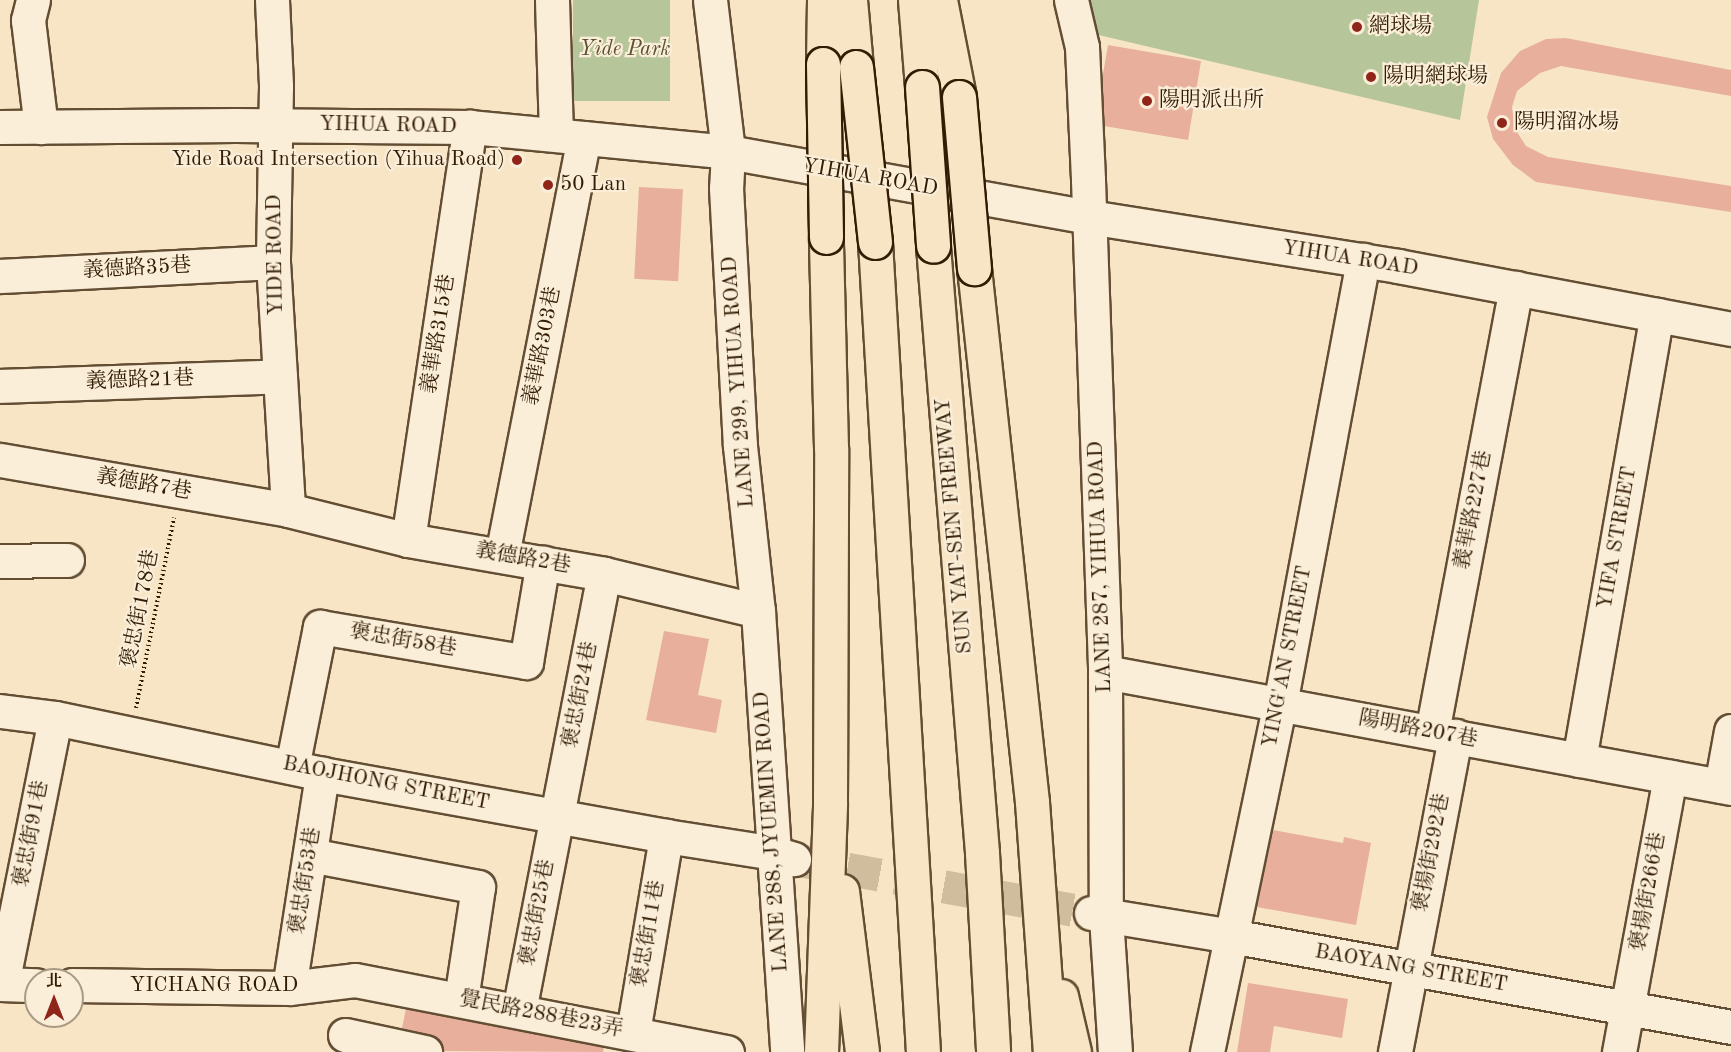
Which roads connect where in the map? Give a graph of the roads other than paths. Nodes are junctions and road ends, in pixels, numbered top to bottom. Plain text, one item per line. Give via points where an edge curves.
1 (33, 0) edge
2 (272, 0) edge
3 (552, 0) edge
4 (710, 0) edge
5 (824, 0) edge
6 (850, 0) edge
7 (915, 0) edge
8 (940, 0) edge
9 (1071, 0) edge
10 (276, 125) junction
11 (41, 127) junction
12 (470, 127) junction
13 (0, 128) edge
14 (570, 136) junction
15 (728, 152) junction
16 (1089, 217) junction
17 (1363, 260) junction
18 (273, 262) junction
19 (0, 276) edge
20 (1516, 288) junction
21 (1657, 315) junction
22 (1731, 329) edge
23 (280, 376) junction
24 (0, 386) edge
25 (0, 460) edge
26 (288, 510) junction
27 (408, 540) junction
28 (502, 555) junction
29 (67, 560) dead end
30 (0, 561) edge
31 (543, 561) junction
32 (604, 574) junction
33 (758, 611) junction
34 (1105, 672) junction
35 (1280, 704) junction
36 (0, 711) edge
37 (56, 718) junction
38 (1731, 732) edge
39 (1443, 734) junction
40 (1580, 760) junction
41 (307, 770) junction
42 (1670, 777) junction
43 (1726, 787) edge
44 (830, 803) junction
45 (557, 816) junction
46 (666, 836) junction
47 (310, 855) junction
48 (784, 856) junction
49 (1099, 915) junction
50 (1042, 918) junction
51 (1231, 936) junction
52 (1410, 969) junction
53 (355, 980) junction
54 (1, 984) edge
55 (24, 985) edge
56 (84, 985) edge
57 (289, 988) junction
58 (461, 1000) junction
59 (1628, 1008) junction
60 (519, 1011) junction
61 (1731, 1027) edge
62 (623, 1038) edge
63 (344, 1044) edge
64 (425, 1052) edge
65 (727, 1052) edge
66 (788, 1052) edge
67 (821, 1052) edge
68 (862, 1052) edge
69 (923, 1052) edge
70 (993, 1052) edge
71 (1050, 1052) edge
72 (1074, 1052) edge
73 (1114, 1052) edge
74 (1207, 1052) edge
75 (1395, 1052) edge
76 (1620, 1052) edge

1 - 11 street via 28,20
2 - 10 street, YIDE ROAD
3 - 14 street, 義華路303巷
4 - 15 street, LANE 299, YIHUA ROAD
5 - 44 highway, bridge via 831,448
6 - 69 highway, bridge via 875,242
7 - 70 highway, SUN YAT-SEN FREEWAY, bridge via 982,854
8 - 50 highway, bridge via 958,98
9 - 16 street, LANE 287, YIHUA ROAD via 1082,47
10 - 11 street, YIHUA ROAD
10 - 12 street, YIHUA ROAD
10 - 18 street, YIDE ROAD
11 - 13 street, YIHUA ROAD
12 - 14 street, YIHUA ROAD
12 - 27 street, 義華路315巷
14 - 15 street, YIHUA ROAD
14 - 28 street, 義華路303巷
15 - 16 street, YIHUA ROAD
15 - 33 street, LANE 299, YIHUA ROAD via 726,188 740,434
16 - 17 street, YIHUA ROAD
16 - 34 street, LANE 287, YIHUA ROAD
17 - 20 street, YIHUA ROAD
17 - 35 street, YING'AN STREET
18 - 19 street, 義德路35巷
18 - 23 street, YIDE ROAD
20 - 21 street, YIHUA ROAD
20 - 39 street, 義華路227巷
21 - 22 street, YIHUA ROAD
21 - 40 street, YIFA STREET
23 - 24 street, 義德路21巷
23 - 26 street, YIDE ROAD
25 - 26 street, 義德路7巷
26 - 27 street, 義德路2巷
27 - 28 street, 義德路2巷
28 - 31 street, 義德路2巷
29 - 30 street
31 - 32 street, 義德路2巷
31 - 41 street, 褒忠街58巷 via 526,662 320,627
32 - 33 street, 義德路2巷
32 - 45 street, 褒忠街24巷
33 - 48 street, LANE 288, JYUEMIN ROAD
34 - 35 street, 陽明路207巷
34 - 49 street, LANE 287, YIHUA ROAD
35 - 39 street, 陽明路207巷
35 - 51 street, YING'AN STREET
36 - 37 street, BAOJHONG STREET
37 - 41 street, BAOJHONG STREET
37 - 54 street, 褒忠街91巷
38 - 43 street
39 - 40 street, 陽明路207巷
39 - 52 street, 褒揚街292巷
40 - 42 street, 陽明路207巷
41 - 45 street, BAOJHONG STREET
41 - 47 street, 褒忠街53巷
42 - 43 street, 陽明路207巷
42 - 59 street, 褒揚街266巷
44 - 67 highway
44 - 68 highway
45 - 46 street, BAOJHONG STREET
45 - 60 street, 褒忠街25巷
46 - 48 street, BAOJHONG STREET
46 - 62 street, 褒忠街11巷
47 - 57 street, 褒忠街53巷
47 - 58 street via 478,887
48 - 66 street, LANE 288, JYUEMIN ROAD
49 - 51 street, BAOYANG STREET
49 - 73 street, LANE 287, YIHUA ROAD
50 - 71 highway
50 - 72 highway
51 - 52 street, BAOYANG STREET
51 - 74 street, YING'AN STREET
52 - 59 street, BAOYANG STREET
52 - 75 street, 褒揚街292巷
53 - 57 street, YICHANG ROAD
53 - 58 street, 覺民路288巷23弄
53 - 63 street
54 - 55 street
56 - 57 street, YICHANG ROAD
58 - 60 street, 覺民路288巷23弄
59 - 61 street, BAOYANG STREET
59 - 76 street, 褒揚街266巷
60 - 62 street, 覺民路288巷23弄
62 - 65 street, 覺民路288巷23弄
63 - 64 street

